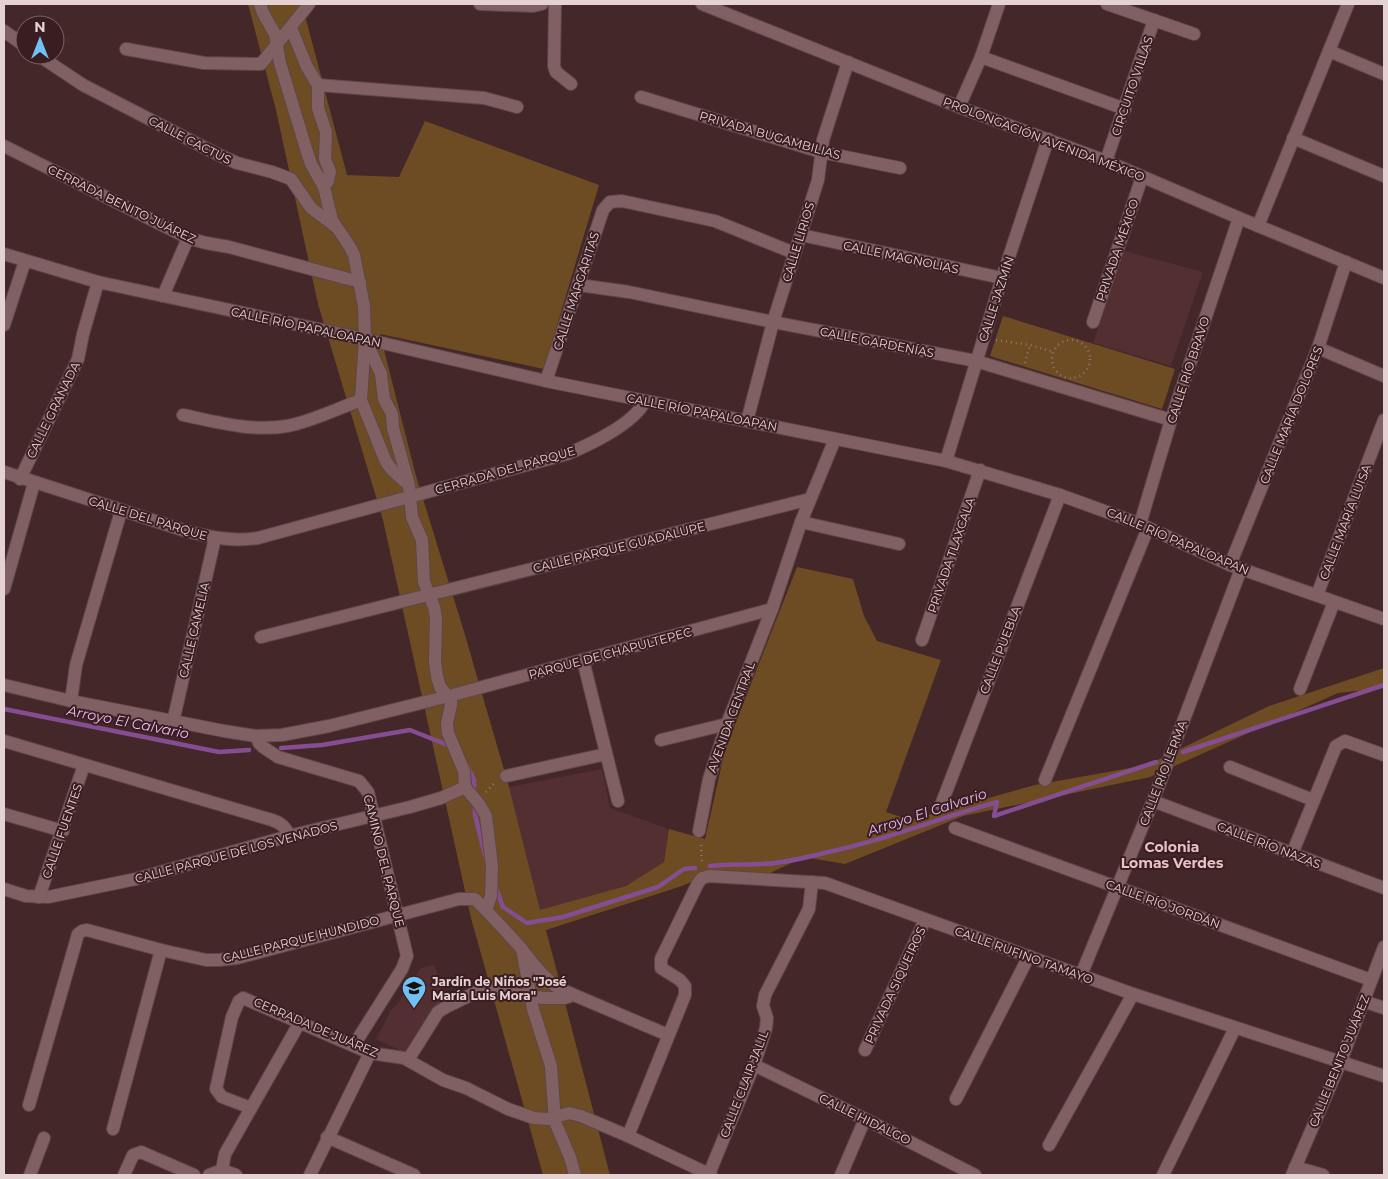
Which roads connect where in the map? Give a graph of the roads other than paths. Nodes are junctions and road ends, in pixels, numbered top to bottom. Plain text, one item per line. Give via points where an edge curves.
1 (260, 4) edge
2 (309, 4) edge
3 (480, 4) edge
4 (542, 4) edge
5 (555, 4) edge
6 (702, 4) edge
7 (999, 4) edge
8 (1107, 4) edge
9 (1348, 4) edge
10 (729, 9) edge
11 (1154, 20) junction
12 (291, 28) junction
13 (4, 31) edge
14 (1194, 34) dead end
15 (15, 39) edge
16 (278, 45) junction
17 (126, 49) dead end
18 (1329, 51) junction
19 (980, 56) junction
20 (848, 62) junction
21 (53, 65) edge
22 (1384, 74) edge
23 (572, 84) dead end
24 (318, 85) junction
25 (641, 96) dead end
26 (517, 107) dead end
27 (959, 107) junction
28 (1124, 109) junction
29 (1293, 138) junction
30 (1048, 139) junction
31 (4, 146) edge
32 (821, 152) junction
33 (1108, 156) junction
34 (900, 168) dead end
35 (1384, 176) edge
36 (1142, 177) junction
37 (324, 186) junction
38 (1239, 218) junction
39 (335, 226) junction
40 (1258, 226) junction
41 (801, 235) junction
42 (188, 238) junction
43 (794, 253) junction
44 (4, 254) edge
45 (24, 261) junction
46 (1346, 262) junction
47 (1002, 278) junction
48 (1384, 278) edge
49 (98, 282) junction
50 (360, 282) junction
51 (579, 285) junction
52 (163, 296) junction
53 (774, 322) junction
54 (1093, 322) dead end
55 (4, 325) edge
56 (365, 339) junction
57 (1318, 348) junction
58 (976, 361) junction
59 (1384, 376) edge
60 (546, 381) junction
61 (361, 400) junction
62 (645, 401) junction
63 (183, 415) dead end
64 (1171, 420) junction
65 (1384, 420) edge
66 (747, 421) junction
67 (835, 439) junction
68 (946, 461) junction
69 (980, 470) junction
70 (4, 472) edge
71 (20, 478) junction
72 (34, 483) junction
73 (410, 491) junction
74 (1060, 495) junction
75 (810, 500) junction
76 (121, 511) junction
77 (801, 522) junction
78 (1144, 526) junction
79 (215, 538) junction
80 (899, 544) dead end
81 (1236, 567) junction
82 (4, 589) edge
83 (1316, 595) junction
84 (429, 596) junction
85 (1334, 602) junction
86 (772, 609) junction
87 (1384, 620) edge
88 (261, 637) dead end
89 (922, 640) dead end
90 (583, 660) junction
91 (4, 685) edge
92 (1300, 688) dead end
93 (449, 696) junction
94 (71, 701) junction
95 (173, 722) junction
96 (727, 724) junction
97 (256, 736) junction
98 (661, 740) dead end
99 (4, 741) edge
100 (606, 754) junction
101 (1384, 755) edge
102 (84, 765) junction
103 (1230, 767) dead end
104 (506, 776) road end
105 (1044, 780) dead end
106 (465, 787) junction
107 (1313, 800) junction
108 (618, 801) dead end
109 (1153, 801) junction
110 (941, 804) dead end
111 (4, 814) edge
112 (374, 817) junction
113 (955, 828) dead end
114 (63, 831) junction
115 (699, 831) road end
116 (289, 836) junction
117 (1292, 854) junction
118 (812, 882) junction
119 (1117, 887) junction
120 (1384, 888) edge
121 (4, 889) edge
122 (39, 897) junction
123 (486, 910) junction
124 (397, 915) junction
125 (925, 920) junction
126 (1384, 947) edge
127 (522, 949) junction
128 (161, 950) junction
129 (1029, 956) junction
130 (1081, 975) junction
131 (1371, 980) junction
132 (1133, 994) junction
133 (573, 995) junction
134 (530, 996) junction
135 (1363, 1000) junction
136 (1384, 1008) edge
137 (300, 1022) junction
138 (1235, 1028) junction
139 (668, 1035) junction
140 (354, 1045) junction
141 (865, 1050) dead end
142 (370, 1053) junction
143 (408, 1060) junction
144 (1341, 1061) junction
145 (754, 1065) junction
146 (1384, 1076) edge
147 (956, 1099) dead end
148 (29, 1105) dead end
149 (250, 1108) junction
150 (554, 1116) junction
151 (865, 1119) junction
152 (113, 1129) dead end
153 (628, 1136) junction
154 (327, 1137) junction
155 (44, 1138) dead end
156 (1049, 1145) dead end
157 (222, 1170) junction
158 (1294, 1171) edge
159 (313, 1174) edge
160 (30, 1175) edge
161 (124, 1175) edge
162 (194, 1175) edge
163 (210, 1175) edge
164 (236, 1175) edge
165 (414, 1175) edge
166 (575, 1175) edge
167 (710, 1175) edge
168 (841, 1175) edge
169 (975, 1175) edge
170 (1163, 1175) edge
171 (1324, 1175) edge

1 - 16 street
2 - 12 street
3 - 4 street
5 - 23 street via 554,66 556,72
6 - 10 street, PROLONGACIÓN AVENIDA MÉXICO
7 - 19 street
8 - 11 street, CIRCUITO VILLAS
9 - 18 street
10 - 20 street, PROLONGACIÓN AVENIDA MÉXICO
11 - 14 street, CIRCUITO VILLAS
11 - 28 street, CIRCUITO VILLAS
12 - 16 street
12 - 24 street via 306,67
13 - 15 street
16 - 17 street via 261,64 204,62
16 - 37 street via 280,62 307,152
18 - 22 street
18 - 29 street
19 - 27 street
19 - 28 street
20 - 27 street, PROLONGACIÓN AVENIDA MÉXICO
20 - 32 street, CALLE LIRIOS
21 - 39 street, CALLE CACTUS via 84,85 219,155 290,178 311,208
24 - 26 street via 484,98
24 - 37 street via 318,108 326,132 325,159 330,172
25 - 32 street, PRIVADA BUGAMBILIAS
27 - 30 street, PROLONGACIÓN AVENIDA MÉXICO
28 - 33 street, CIRCUITO VILLAS
29 - 35 street
29 - 40 street
30 - 33 street, PROLONGACIÓN AVENIDA MÉXICO
30 - 47 street, CALLE JAZMÍN
31 - 42 street, CERRADA BENITO JUÁREZ
32 - 34 street, PRIVADA BUGAMBILIAS
32 - 41 street, CALLE LIRIOS via 818,180
33 - 36 street, PROLONGACIÓN AVENIDA MÉXICO
36 - 38 street, PROLONGACIÓN AVENIDA MÉXICO
36 - 54 street, PRIVADA MÉXICO
37 - 39 street
38 - 40 street, PROLONGACIÓN AVENIDA MÉXICO
38 - 64 street, CALLE RÍO BRAVO
39 - 50 street via 350,246
40 - 46 street, PROLONGACIÓN AVENIDA MÉXICO
41 - 43 street, CALLE LIRIOS
41 - 47 street, CALLE MAGNOLIAS
42 - 50 street, CERRADA BENITO JUÁREZ
42 - 52 street
43 - 51 street, CALLE MARGARITAS via 715,221 622,201 610,202 603,210
43 - 53 street, CALLE LIRIOS
44 - 45 street, CALLE RÍO PAPALOAPAN
45 - 49 street, CALLE RÍO PAPALOAPAN
45 - 55 street
46 - 48 street, PROLONGACIÓN AVENIDA MÉXICO
46 - 57 street, CALLE MARÍA DOLORES
47 - 58 street, CALLE JAZMÍN
49 - 52 street, CALLE RÍO PAPALOAPAN
49 - 71 street, CALLE GRANADA via 78,359
50 - 56 street
51 - 53 street, CALLE GARDENÍAS
51 - 60 street, CALLE MARGARITAS
52 - 56 street, CALLE RÍO PAPALOAPAN
53 - 58 street, CALLE GARDENÍAS
53 - 66 street, CALLE LIRIOS
56 - 60 street, CALLE RÍO PAPALOAPAN
56 - 61 street
56 - 73 street via 381,374 384,399 392,414
57 - 59 street
57 - 81 street, CALLE MARÍA DOLORES
58 - 64 street, CALLE GARDENÍAS
58 - 68 street, CALLE JAZMÍN
60 - 62 street, CALLE RÍO PAPALOAPAN
61 - 63 street via 294,424 266,428
61 - 73 street via 386,462
62 - 66 street, CALLE RÍO PAPALOAPAN
62 - 73 street, CERRADA DEL PARQUE via 640,410 610,433 567,454
64 - 78 street, CALLE RÍO BRAVO
65 - 83 street, CALLE MARÍA LUISA
66 - 67 street, CALLE RÍO PAPALOAPAN
67 - 68 street, CALLE RÍO PAPALOAPAN
67 - 75 street, AVENIDA CENTRAL
68 - 69 street, CALLE RÍO PAPALOAPAN
69 - 74 street, CALLE RÍO PAPALOAPAN
69 - 89 street, PRIVADA TLAXCALA
70 - 71 street, CALLE DEL PARQUE
71 - 72 street, CALLE DEL PARQUE
72 - 76 street, CALLE DEL PARQUE
72 - 82 street
73 - 79 street, CALLE DEL PARQUE via 258,538
73 - 84 street via 412,517 422,540 424,582
74 - 78 street, CALLE RÍO PAPALOAPAN
74 - 110 street, CALLE PUEBLA
75 - 77 street, AVENIDA CENTRAL
75 - 84 street, CALLE PARQUE GUADALUPE
76 - 79 street, CALLE DEL PARQUE
76 - 94 street via 76,665
77 - 80 street
77 - 86 street, AVENIDA CENTRAL
78 - 81 street, CALLE RÍO PAPALOAPAN
78 - 105 street, CALLE RÍO BRAVO
79 - 95 street, CALLE CAMELIA
81 - 83 street, CALLE RÍO PAPALOAPAN
81 - 109 street, CALLE RÍO LERMA
83 - 85 street, CALLE RÍO PAPALOAPAN
84 - 88 street, CALLE PARQUE GUADALUPE
84 - 93 street via 436,618 437,676 440,687
85 - 87 street, CALLE RÍO PAPALOAPAN
85 - 92 street
86 - 90 street, PARQUE DE CHAPULTEPEC
86 - 96 street, AVENIDA CENTRAL
90 - 93 street, PARQUE DE CHAPULTEPEC
90 - 100 street
91 - 94 street, PARQUE DE CHAPULTEPEC
93 - 97 street, PARQUE DE CHAPULTEPEC via 303,732
93 - 106 street via 452,705 448,733 464,771
94 - 95 street, PARQUE DE CHAPULTEPEC
95 - 97 street, PARQUE DE CHAPULTEPEC
96 - 98 street
96 - 115 street, AVENIDA CENTRAL via 709,779
97 - 112 street, CAMINO DEL PARQUE via 263,747 278,756 359,781 368,792
99 - 102 street
100 - 104 street
100 - 108 street
101 - 107 street via 1350,742 1338,743
102 - 114 street, CALLE FUENTES
102 - 116 street via 281,823
103 - 107 street
106 - 112 street, CALLE PARQUE DE LOS VENADOS via 441,798
106 - 123 street via 486,816 492,866 490,903
107 - 117 street
109 - 117 street, CALLE RÍO NAZAS
109 - 119 street, CALLE RÍO LERMA
111 - 114 street
112 - 116 street, CALLE PARQUE DE LOS VENADOS
112 - 124 street, CAMINO DEL PARQUE
113 - 119 street, CALLE RÍO JORDÁN
114 - 122 street, CALLE FUENTES
116 - 122 street, CALLE PARQUE DE LOS VENADOS via 136,879
117 - 120 street, CALLE RÍO NAZAS
118 - 125 street, CALLE RUFINO TAMAYO via 825,883
118 - 139 street, CALLE RUFINO TAMAYO via 702,878 660,962 661,968 686,986
118 - 145 street, CALLE CLAIR JALIL via 809,909 765,995 763,1006 767,1022
119 - 130 street, CALLE RÍO LERMA
119 - 131 street, CALLE RÍO JORDÁN
121 - 122 street, CALLE PARQUE DE LOS VENADOS
123 - 124 street, CALLE PARQUE HUNDIDO via 474,899 465,898
123 - 127 street, CALLE PARQUE HUNDIDO
124 - 128 street, CALLE PARQUE HUNDIDO via 227,960
124 - 140 street, CAMINO DEL PARQUE via 407,950 406,961
125 - 129 street, CALLE RUFINO TAMAYO
125 - 141 street, PRIVADA SIQUEIROS
126 - 131 street, CALLE BENITO JUÁREZ
127 - 133 street, CALLE PARQUE HUNDIDO via 550,982
127 - 134 street
128 - 148 street, CALLE PARQUE HUNDIDO via 87,930 78,934
128 - 152 street
129 - 130 street, CALLE RUFINO TAMAYO
129 - 147 street
130 - 132 street, CALLE RUFINO TAMAYO
131 - 135 street, CALLE BENITO JUÁREZ
132 - 138 street, CALLE RUFINO TAMAYO
132 - 156 street
133 - 134 street via 565,998
133 - 139 street, CALLE PARQUE HUNDIDO
134 - 143 street via 490,987 446,1007 434,1017
134 - 150 street via 551,1066
135 - 136 street
135 - 144 street, CALLE BENITO JUÁREZ
137 - 140 street, CERRADA DE JUÁREZ
137 - 149 street
137 - 149 street, CERRADA DE JUÁREZ via 243,998 239,1000 232,1017 216,1091
138 - 144 street, CALLE RUFINO TAMAYO
138 - 170 street
139 - 153 street
140 - 142 street, CERRADA DE JUÁREZ
142 - 143 street, CERRADA DE JUÁREZ
142 - 154 street
143 - 150 street, CERRADA DE JUÁREZ via 443,1080 508,1109 538,1120
144 - 146 street, CALLE RUFINO TAMAYO
144 - 158 street, CALLE BENITO JUÁREZ
145 - 151 street, CALLE HIDALGO
145 - 167 street, CALLE CLAIR JALIL
149 - 157 street via 225,1154
150 - 153 street via 577,1114
150 - 166 street
151 - 168 street
151 - 169 street, CALLE HIDALGO
153 - 167 street
154 - 159 street
154 - 165 street
155 - 160 street
157 - 163 street
157 - 164 street
158 - 171 street
161 - 162 street via 136,1153 145,1153

